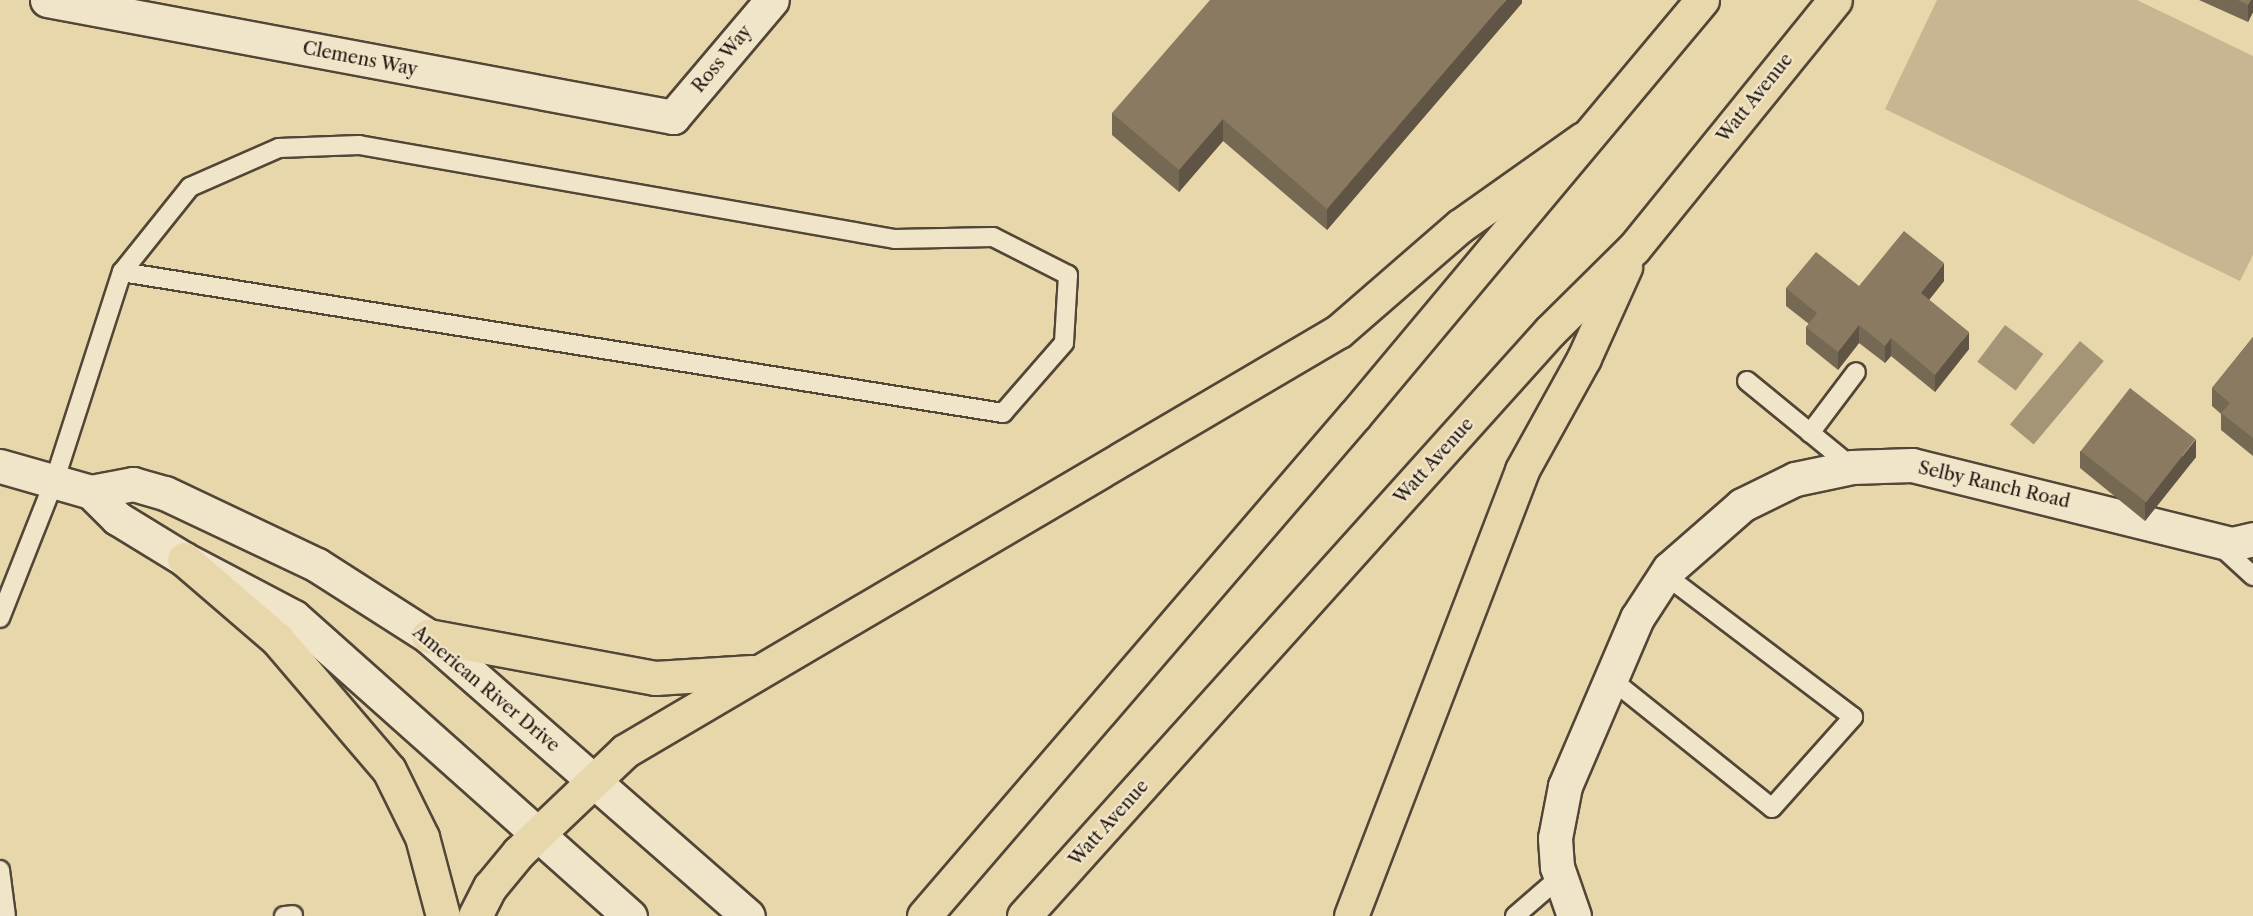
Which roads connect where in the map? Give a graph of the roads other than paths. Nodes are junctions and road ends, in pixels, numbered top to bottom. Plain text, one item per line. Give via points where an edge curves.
1 (47, 0) edge
2 (772, 0) edge
3 (1702, 0) edge
4 (1835, 0) edge
5 (673, 117) joint
6 (1583, 139) junction
7 (1634, 248) junction
8 (122, 272) junction
9 (1856, 372) dead end
10 (1747, 381) dead end
11 (1810, 432) junction
12 (0, 466) edge
13 (1852, 467) junction
14 (55, 479) junction
15 (91, 492) junction
16 (2253, 539) edge
17 (2213, 540) junction
18 (184, 559) junction
19 (1665, 575) junction
20 (2253, 576) edge
21 (0, 618) edge
22 (428, 636) junction
23 (759, 672) junction
24 (1611, 679) junction
25 (596, 783) junction
26 (537, 834) junction
27 (0, 870) edge
28 (1560, 877) junction
29 (6, 916) edge
30 (443, 916) edge
31 (475, 916) edge
32 (630, 916) edge
33 (748, 916) edge
34 (924, 916) edge
35 (1024, 916) edge
36 (1351, 916) edge
37 (1515, 916) edge
38 (1574, 916) edge

1 - 5 street, Clemens Way
2 - 5 street, Ross Way
3 - 6 main road
4 - 7 main road, Watt Avenue
6 - 23 main road via 1460,226 1339,331
6 - 34 main road via 1355,415
7 - 35 main road, Watt Avenue via 1550,331
7 - 36 main road via 1584,358 1521,470
8 - 8 lane via 1003,413 1064,343 1068,275 993,237 895,239 359,145 279,148 190,188
8 - 14 lane
9 - 11 lane
10 - 11 lane
11 - 13 lane
12 - 14 street
13 - 17 street, Selby Ranch Road via 1945,471
13 - 19 street, Selby Ranch Road via 1795,480 1742,505 1699,537
14 - 15 street
14 - 21 lane
15 - 18 street via 117,518
15 - 22 street, American River Drive via 133,484 165,493 317,565
16 - 17 street, Selby Ranch Road via 2232,544
17 - 20 lane
18 - 26 street via 294,617
18 - 30 main road via 277,639 389,770 422,837
19 - 24 street, Selby Ranch Road via 1637,618
19 - 24 lane via 1853,717 1772,808
22 - 23 main road via 655,678
22 - 25 street, American River Drive
23 - 25 main road via 625,751
24 - 28 street, Selby Ranch Road via 1558,812
25 - 26 main road
25 - 33 street, American River Drive
26 - 31 main road via 490,887
26 - 32 street
27 - 29 lane
28 - 37 lane
28 - 38 street, Selby Ranch Road

